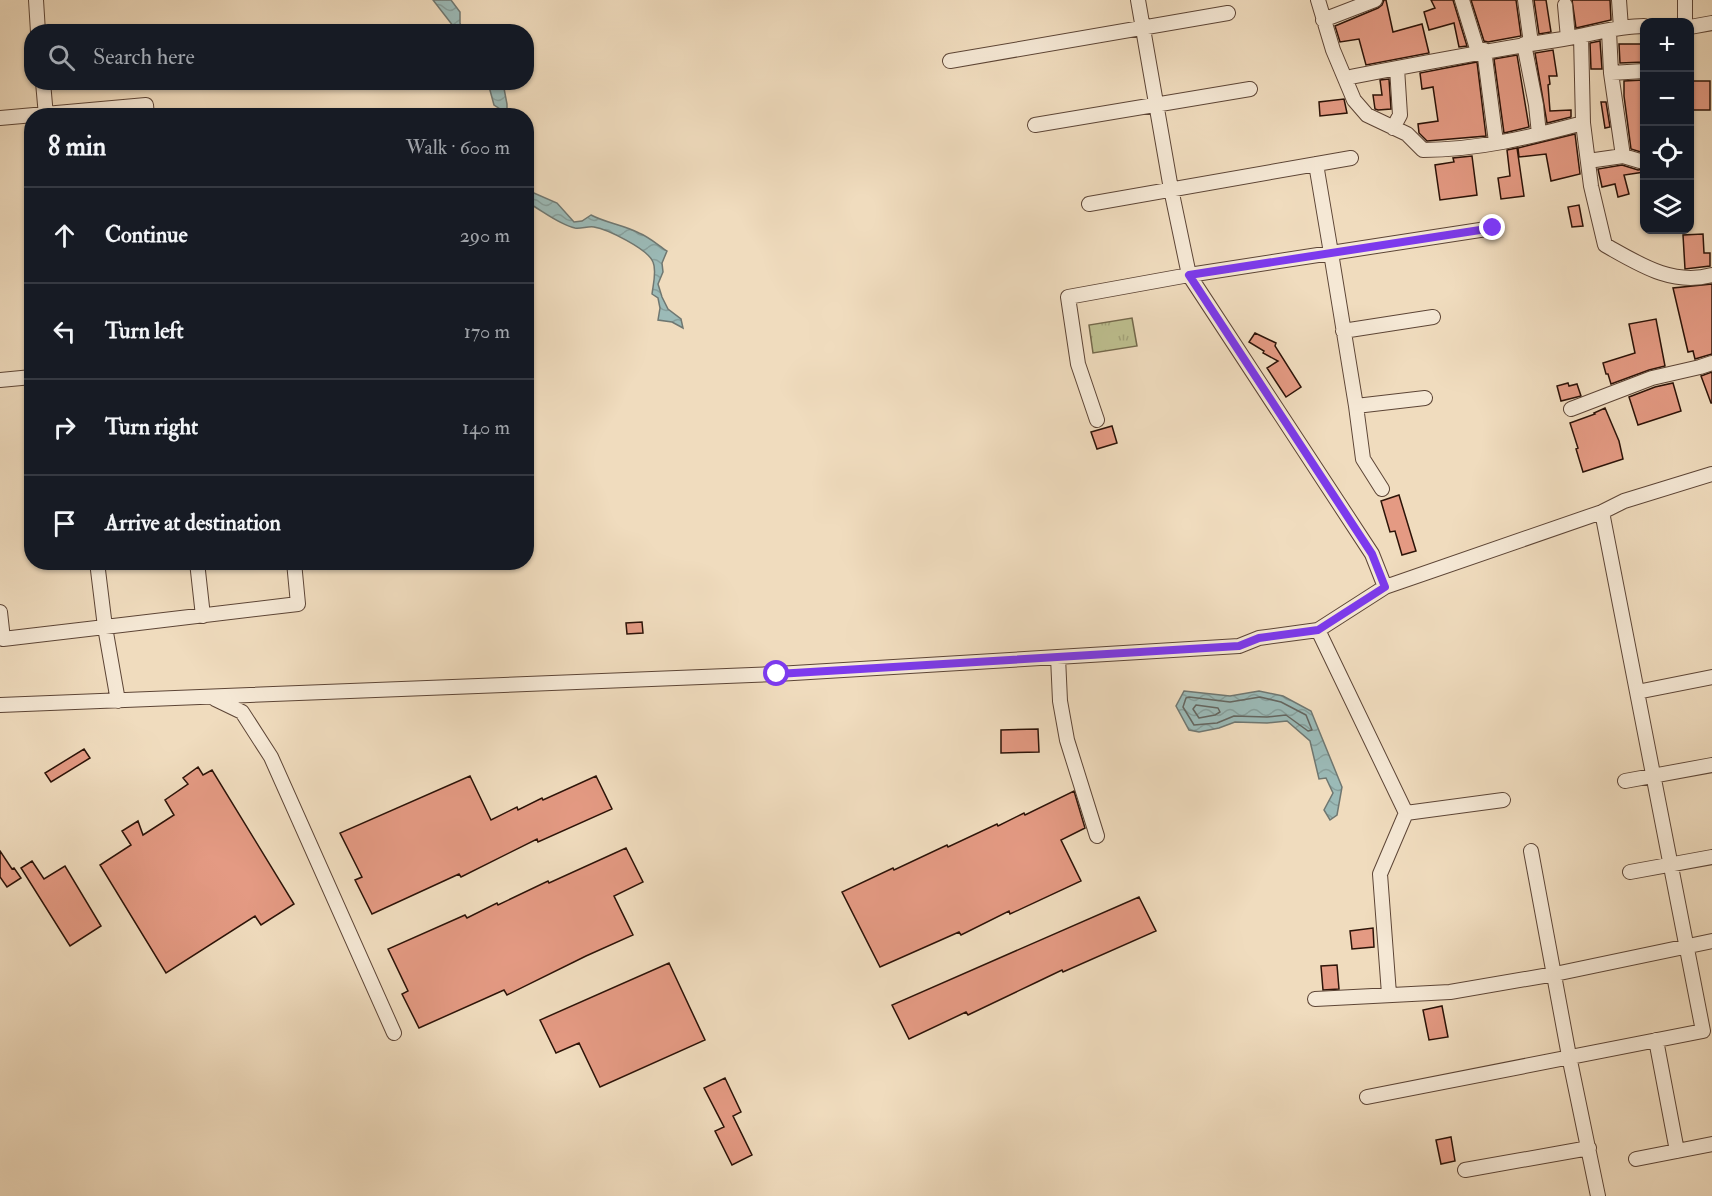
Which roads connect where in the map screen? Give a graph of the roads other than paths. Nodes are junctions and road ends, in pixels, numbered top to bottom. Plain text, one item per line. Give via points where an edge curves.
1 (36, 0) edge
2 (1138, 0) edge
3 (1318, 0) edge
4 (1375, 0) edge
5 (1462, 0) edge
6 (1525, 0) edge
7 (1619, 0) edge
8 (1685, 0) edge
9 (1565, 5) dead end
10 (1228, 13) dead end
11 (1685, 18) edge
12 (1323, 20) junction
13 (1712, 23) edge
14 (38, 24) edge
15 (1640, 26) edge
16 (1694, 26) edge
17 (1143, 27) junction
18 (1615, 29) junction
19 (1574, 37) junction
20 (1527, 44) junction
21 (1481, 51) junction
22 (950, 61) dead end
23 (1397, 68) junction
24 (1640, 71) edge
25 (1611, 73) junction
26 (1345, 78) junction
27 (1250, 89) dead end
28 (44, 90) edge
29 (1156, 105) junction
30 (45, 108) edge
31 (113, 108) edge
32 (146, 108) edge
33 (24, 116) edge
34 (0, 118) edge
35 (1582, 123) junction
36 (1035, 125) dead end
37 (1393, 128) junction
38 (1539, 134) junction
39 (1496, 142) junction
40 (1623, 156) junction
41 (1351, 158) dead end
42 (1588, 161) junction
43 (1640, 161) dead end
44 (1316, 164) junction
45 (1171, 189) junction
46 (1089, 204) dead end
47 (1493, 228) dead end
48 (1331, 253) junction
49 (1189, 275) junction
50 (1712, 275) edge
51 (1433, 317) dead end
52 (1343, 331) junction
53 (1712, 363) edge
54 (24, 378) edge
55 (0, 380) edge
56 (1425, 398) dead end
57 (1356, 406) junction
58 (1571, 409) dead end
59 (1097, 420) dead end
60 (1712, 474) edge
61 (1382, 489) dead end
62 (1602, 512) junction
63 (98, 570) edge
64 (198, 570) edge
65 (295, 570) edge
66 (1385, 587) junction
67 (0, 612) edge
68 (203, 616) junction
69 (105, 627) junction
70 (1318, 630) junction
71 (1058, 657) junction
72 (1712, 678) edge
73 (1637, 692) junction
74 (213, 698) junction
75 (118, 701) junction
76 (0, 705) edge
77 (1712, 765) edge
78 (1653, 776) junction
79 (1624, 782) dead end
80 (1503, 800) dead end
81 (1406, 813) junction
82 (1097, 836) dead end
83 (1531, 852) dead end
84 (1712, 857) edge
85 (1670, 865) junction
86 (1630, 872) dead end
87 (1712, 941) edge
88 (1685, 946) junction
89 (1555, 974) junction
90 (1389, 994) junction
91 (1315, 999) dead end
92 (394, 1033) dead end
93 (1656, 1040) junction
94 (1569, 1056) junction
95 (1366, 1097) dead end
96 (1712, 1144) edge
97 (1589, 1148) junction
98 (1677, 1150) junction
99 (1636, 1159) dead end
100 (1465, 1170) dead end
101 (1598, 1196) edge

1 - 14 street
2 - 17 street
3 - 12 street
4 - 12 street
5 - 21 street
6 - 20 street
7 - 18 street
8 - 11 street
9 - 19 street
10 - 17 street
12 - 26 street
13 - 16 street
15 - 18 street
17 - 22 street
17 - 29 street
18 - 19 street
18 - 25 street
19 - 20 street
19 - 35 street
20 - 21 street
20 - 38 street
21 - 23 street
21 - 39 street
23 - 26 street
23 - 37 street via 1400,115
24 - 25 street
25 - 40 street
26 - 37 street via 1367,115
27 - 29 street
28 - 30 street
29 - 36 street
29 - 45 street
31 - 32 street
33 - 34 street
35 - 38 street
35 - 42 street
37 - 39 street via 1407,134 1423,150
38 - 39 street
40 - 42 street
40 - 43 street
41 - 44 street
42 - 50 street via 1605,245 1650,270 1679,278
44 - 45 street
44 - 48 street
45 - 46 street
45 - 49 street
47 - 48 street
48 - 49 street
48 - 52 street
49 - 59 street via 1068,297 1078,364
49 - 66 street via 1372,554
51 - 52 street
52 - 57 street
53 - 58 street via 1653,378
54 - 55 street
56 - 57 street
57 - 61 street via 1363,459
60 - 62 street via 1624,501
62 - 66 street
62 - 73 street
63 - 69 street
64 - 68 street
65 - 68 street via 298,604
66 - 70 street
67 - 69 street via 3,639
68 - 69 street
69 - 75 street
70 - 71 street via 1259,638 1239,646
70 - 81 street
71 - 74 street via 777,674
71 - 82 street via 1067,740
72 - 73 street
73 - 78 street
74 - 75 street
74 - 92 street via 242,712 271,757
75 - 76 street
77 - 78 street
78 - 79 street
78 - 85 street
80 - 81 street
81 - 90 street via 1380,874
83 - 89 street
84 - 85 street
85 - 86 street
85 - 88 street
87 - 88 street
88 - 89 street
88 - 93 street via 1703,1031
89 - 90 street via 1450,992
89 - 94 street
90 - 91 street
93 - 94 street
93 - 98 street
94 - 95 street
94 - 97 street
96 - 98 street
97 - 100 street
97 - 101 street
98 - 99 street

